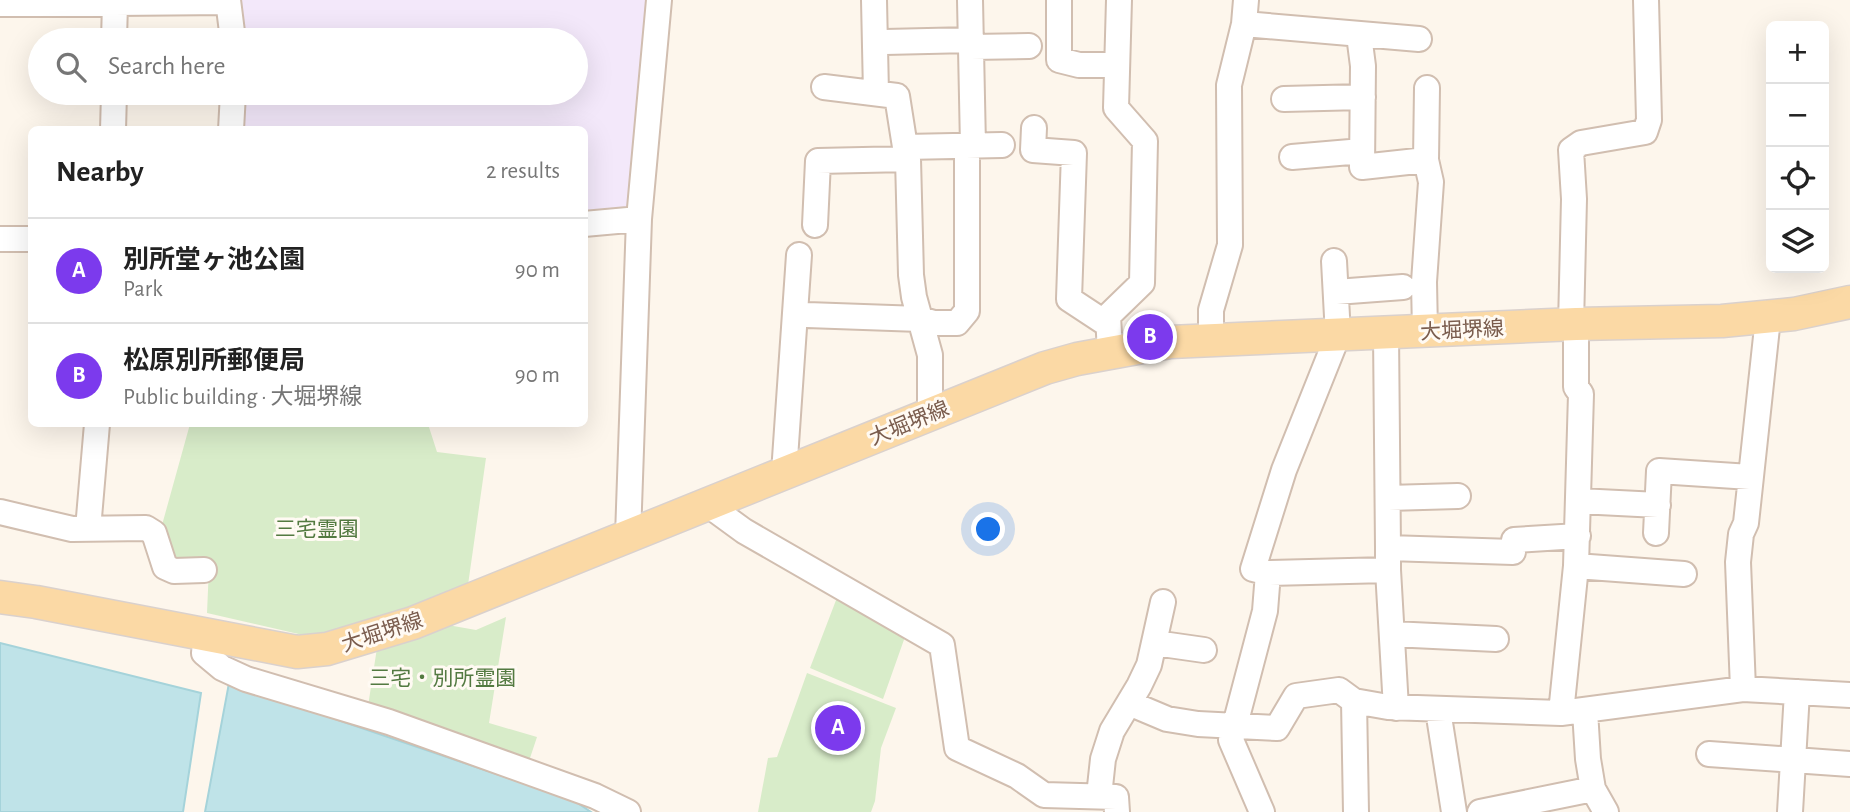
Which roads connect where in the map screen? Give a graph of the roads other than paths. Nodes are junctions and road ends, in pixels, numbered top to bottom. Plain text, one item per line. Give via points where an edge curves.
1 (659, 0) edge
2 (874, 0) edge
3 (970, 0) edge
4 (1059, 0) edge
5 (1119, 0) edge
6 (1646, 0) edge
7 (228, 1) edge
8 (115, 3) junction
9 (0, 4) edge
10 (1245, 12) edge
11 (114, 28) edge
12 (231, 28) edge
13 (1359, 35) junction
14 (1419, 39) dead end
15 (886, 42) dead end
16 (971, 44) junction
17 (1028, 46) dead end
18 (1116, 65) junction
19 (824, 87) dead end
20 (1427, 88) dead end
21 (876, 93) junction
22 (1363, 97) junction
23 (1284, 99) dead end
24 (114, 105) edge
25 (232, 105) edge
26 (113, 126) edge
27 (231, 126) edge
28 (1034, 128) dead end
29 (1002, 145) dead end
30 (970, 146) junction
31 (1362, 151) junction
32 (907, 153) junction
33 (1292, 157) dead end
34 (1426, 160) junction
35 (639, 219) junction
36 (588, 224) edge
37 (815, 225) dead end
38 (0, 239) edge
39 (28, 239) edge
40 (799, 255) dead end
41 (1334, 261) dead end
42 (1403, 287) dead end
43 (1336, 292) junction
44 (1850, 302) edge
45 (807, 315) dead end
46 (1768, 318) junction
47 (920, 319) junction
48 (1573, 325) junction
49 (1425, 331) junction
50 (1386, 333) junction
51 (1338, 335) junction
52 (1108, 338) junction
53 (1211, 339) junction
54 (930, 415) junction
55 (97, 427) edge
56 (785, 473) junction
57 (1750, 477) junction
58 (1458, 496) dead end
59 (1388, 498) junction
60 (1580, 502) junction
61 (708, 504) junction
62 (1657, 505) junction
63 (0, 512) edge
64 (88, 529) junction
65 (1656, 533) dead end
66 (628, 536) junction
67 (1578, 536) junction
68 (1388, 559) junction
69 (1576, 566) junction
70 (204, 570) dead end
71 (1268, 573) junction
72 (1684, 574) dead end
73 (0, 597) edge
74 (1163, 602) dead end
75 (206, 634) junction
76 (1392, 634) junction
77 (1496, 639) dead end
78 (1155, 643) junction
79 (1204, 650) dead end
80 (1743, 689) junction
81 (1797, 692) junction
82 (1850, 695) edge
83 (1354, 701) junction
84 (1129, 703) junction
85 (1396, 708) junction
86 (1438, 710) junction
87 (1573, 712) junction
88 (1233, 727) junction
89 (1709, 754) dead end
90 (1793, 760) junction
91 (1850, 764) edge
92 (1593, 789) junction
93 (1044, 803) edge
94 (1108, 804) edge
95 (628, 812) edge
96 (1262, 812) edge
97 (1356, 812) edge
98 (1454, 812) edge
99 (1480, 812) edge
100 (1606, 812) edge
101 (1790, 812) edge

1 - 35 street
2 - 21 street
3 - 16 street
4 - 18 street via 1059,60
5 - 18 street
6 - 48 street via 1649,120 1645,132 1581,143 1571,150
7 - 8 street
7 - 12 street
8 - 9 street
8 - 11 street
10 - 13 street
10 - 53 street via 1229,85 1230,244 1211,310
13 - 14 street
13 - 22 street
15 - 16 street
16 - 17 street
16 - 30 street
18 - 52 street via 1116,108 1145,141 1142,283 1108,316
19 - 21 street
20 - 34 street
21 - 32 street via 897,96
22 - 23 street
22 - 31 street
24 - 26 street
25 - 27 street
28 - 52 street via 1033,150 1074,153 1069,299
29 - 30 street
30 - 32 street
30 - 47 street via 967,311 957,323
31 - 33 street
31 - 34 street via 1362,167
32 - 37 street via 818,161
32 - 47 street via 911,275
34 - 49 street via 1431,181
35 - 36 street
35 - 66 street
38 - 39 street
40 - 56 street
41 - 43 street
42 - 43 street
43 - 51 street
44 - 46 main road, 大堀堺線
45 - 47 street
46 - 48 main road, 大堀堺線
46 - 57 street
47 - 54 street via 930,355
48 - 49 main road, 大堀堺線
48 - 60 street via 1576,387 1581,394
49 - 50 main road, 大堀堺線
50 - 51 main road, 大堀堺線
50 - 59 street
51 - 53 main road, 大堀堺線
51 - 71 street via 1284,470 1253,569
52 - 53 main road, 大堀堺線 via 1146,344
52 - 54 main road, 大堀堺線
54 - 56 main road, 大堀堺線
55 - 64 street
56 - 61 main road, 大堀堺線
57 - 62 street via 1659,471
57 - 80 street via 1738,562
58 - 59 street
59 - 68 street
60 - 62 street
60 - 67 street
61 - 66 main road, 大堀堺線
61 - 93 street via 744,531 942,645 957,748 1017,776
62 - 65 street
63 - 64 street
64 - 70 street via 146,528 154,533 165,567
66 - 75 main road, 大堀堺線 via 413,623 327,649 297,652
67 - 68 street via 1514,540 1513,552
67 - 69 street
68 - 71 street
68 - 76 street
69 - 72 street
69 - 87 street
71 - 88 street via 1265,611
73 - 75 main road, 大堀堺線
74 - 78 street
75 - 95 street via 204,653 246,679 389,722
76 - 77 street
76 - 85 street
78 - 79 street
78 - 84 street
80 - 81 street
80 - 87 street
81 - 82 street
81 - 90 street
83 - 85 street
83 - 88 street via 1339,690 1296,696 1278,728
83 - 97 street
84 - 88 street via 1167,719
84 - 94 street via 1112,731 1103,759
85 - 86 street
86 - 87 street
86 - 98 street
87 - 92 street
88 - 96 street via 1231,740
89 - 90 street
90 - 91 street
90 - 101 street
92 - 99 street
92 - 100 street
93 - 94 street

